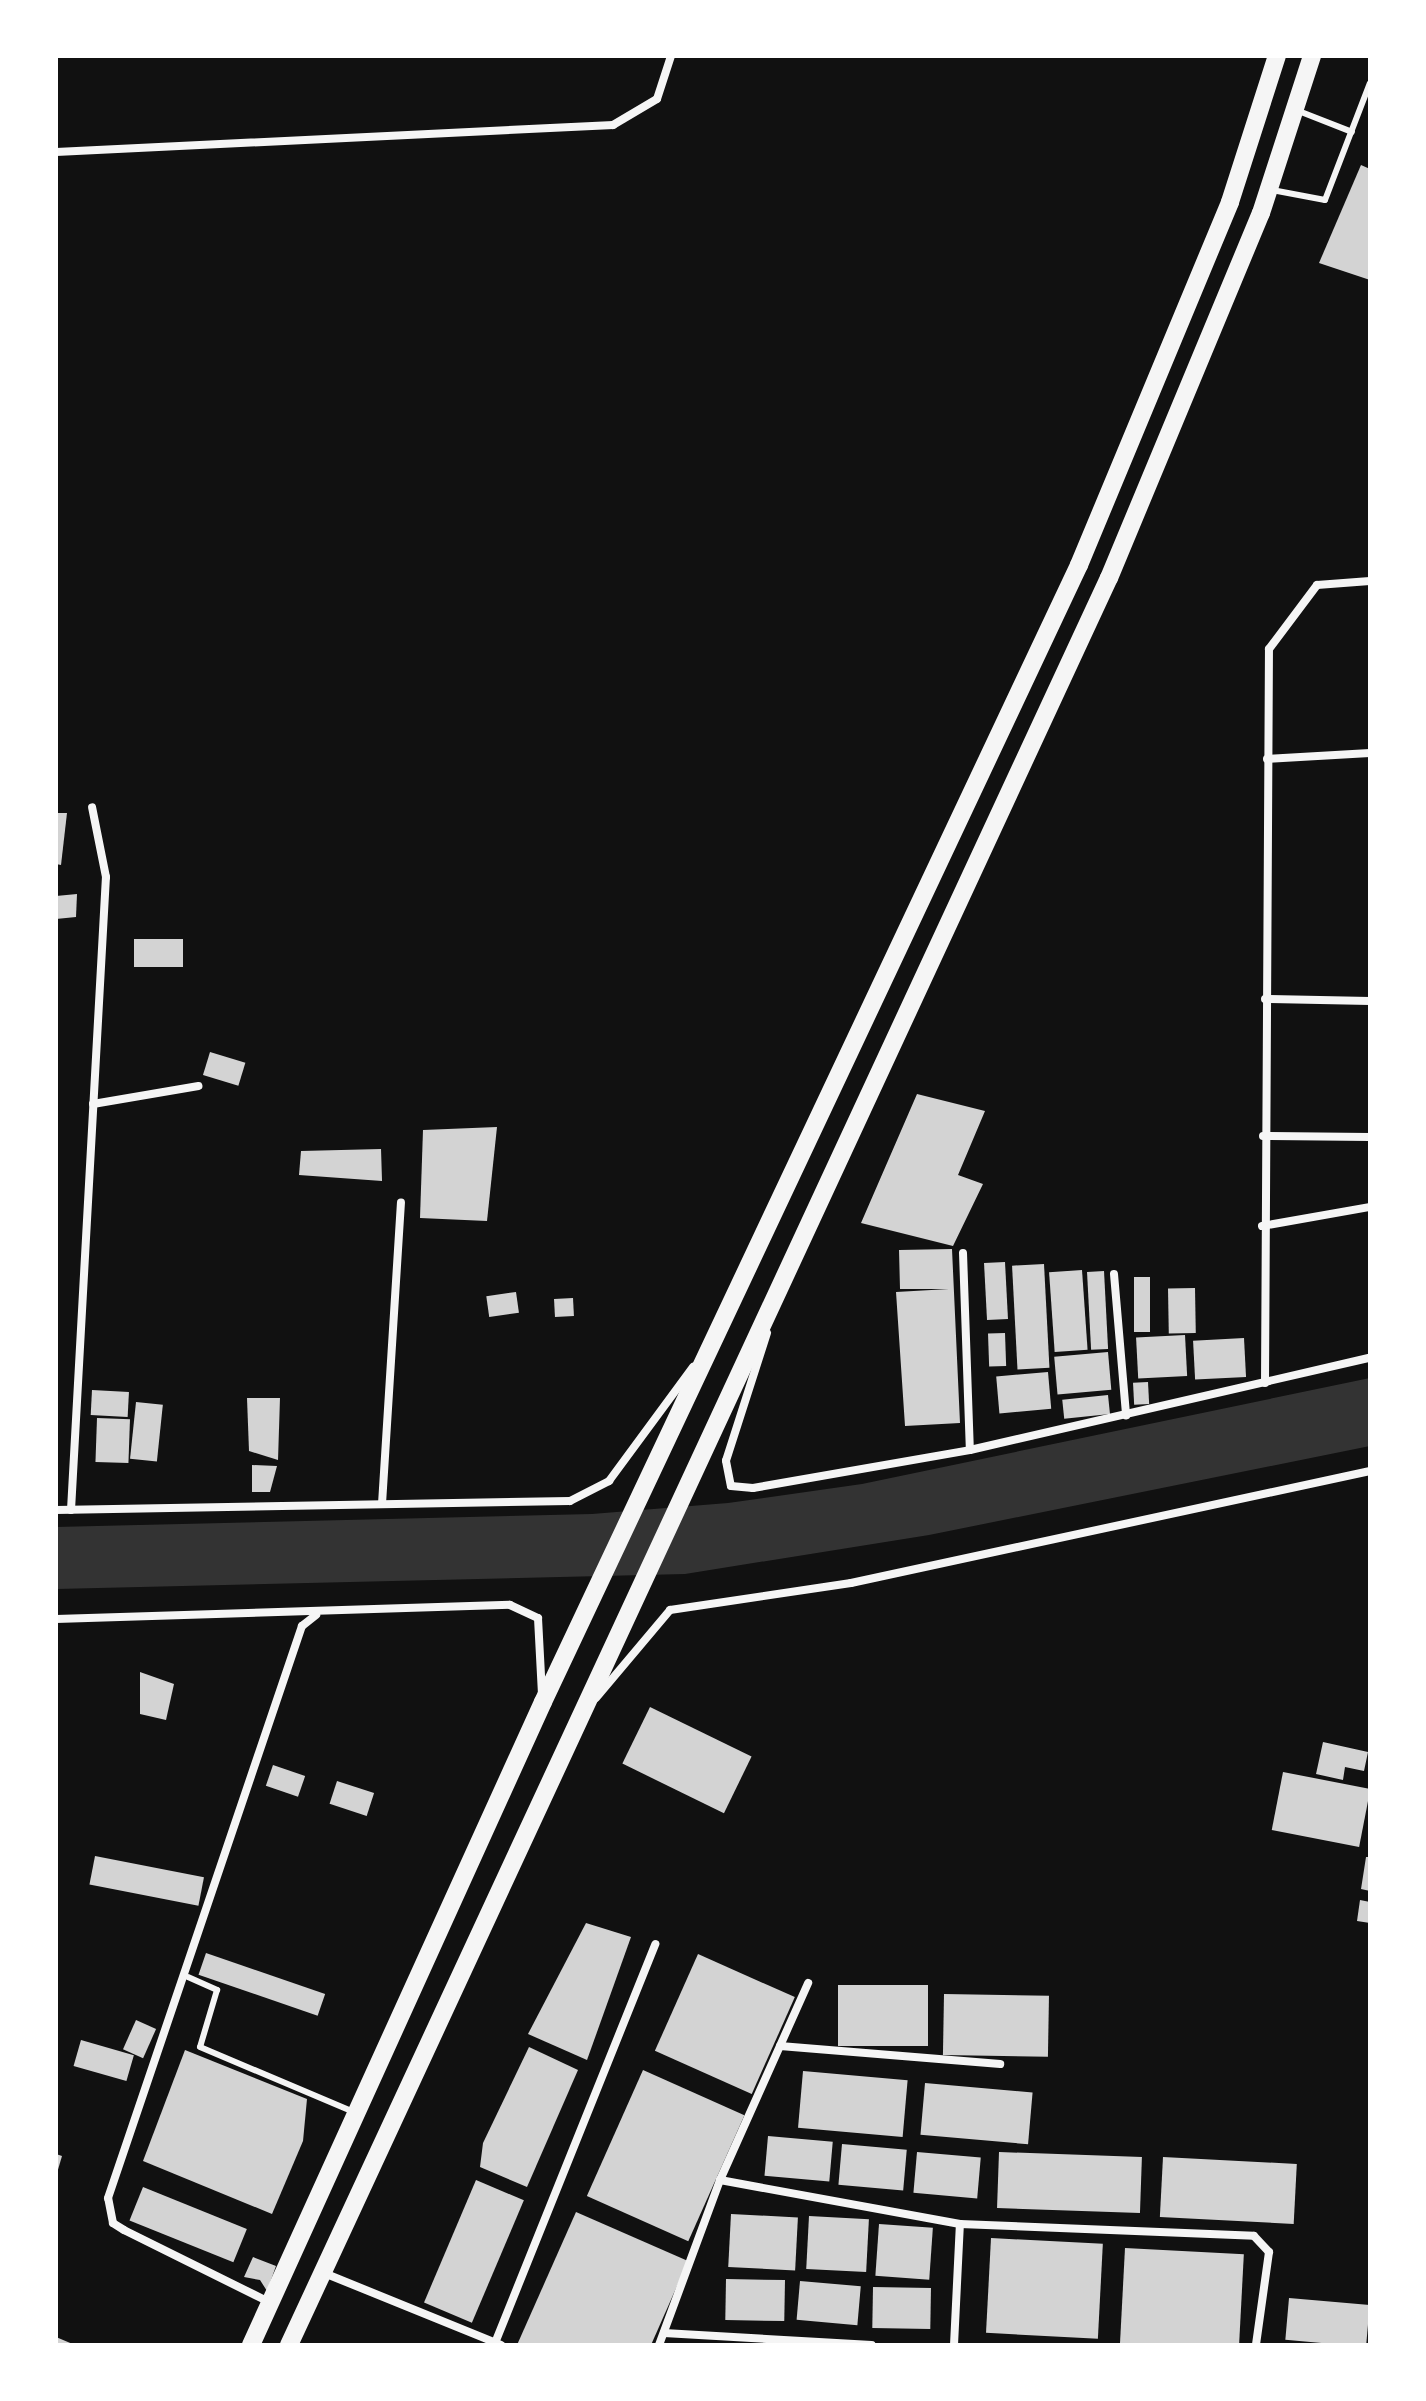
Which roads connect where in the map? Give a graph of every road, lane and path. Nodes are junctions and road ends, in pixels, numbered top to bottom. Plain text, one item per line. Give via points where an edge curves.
1 (671, 56) edge
2 (1277, 56) edge
3 (1312, 56) edge
4 (1370, 83) edge
5 (1295, 110) junction
6 (1352, 132) junction
7 (56, 152) edge
8 (1269, 189) junction
9 (1370, 581) edge
10 (1370, 753) edge
11 (1267, 759) junction
12 (92, 807) dead end
13 (1265, 999) junction
14 (1370, 1001) edge
15 (198, 1086) dead end
16 (93, 1104) junction
17 (1263, 1136) junction
18 (1370, 1137) edge
19 (401, 1203) dead end
20 (1370, 1207) edge
21 (1262, 1226) junction
22 (963, 1253) dead end
23 (788, 1268) junction
24 (1114, 1274) dead end
25 (725, 1325) junction
26 (1370, 1358) edge
27 (1265, 1383) junction
28 (1126, 1415) junction
29 (970, 1450) junction
30 (1370, 1471) edge
31 (382, 1504) junction
32 (56, 1510) edge
33 (71, 1510) junction
34 (316, 1615) junction
35 (56, 1619) edge
36 (543, 1702) junction
37 (575, 1718) junction
38 (655, 1944) dead end
39 (188, 1977) junction
40 (808, 1983) dead end
41 (780, 2046) junction
42 (1000, 2064) dead end
43 (356, 2113) junction
44 (720, 2180) junction
45 (960, 2224) junction
46 (323, 2272) junction
47 (271, 2304) junction
48 (664, 2333) junction
49 (498, 2344) edge
50 (251, 2345) edge
51 (289, 2345) edge
52 (659, 2345) edge
53 (872, 2345) edge
54 (954, 2345) edge
55 (1256, 2345) edge

1 - 7 street via 657,99 613,125
2 - 25 main road via 1230,202 1079,565
3 - 5 main road
4 - 6 lane
5 - 6 lane
5 - 8 main road
6 - 8 lane via 1325,200
8 - 23 main road via 1109,578
9 - 11 street via 1317,585 1269,649
10 - 11 street
11 - 13 street
12 - 16 street via 106,877
13 - 14 street
13 - 17 street
15 - 16 street
16 - 33 street
17 - 18 street
17 - 21 street
19 - 31 street
20 - 21 street
21 - 27 street
22 - 29 street
23 - 29 street via 726,1461 731,1486 753,1488
23 - 37 main road via 703,1458
24 - 28 street
25 - 31 street via 609,1481 570,1501
25 - 36 main road
26 - 27 street
27 - 28 street
28 - 29 street
30 - 37 street via 851,1583 670,1610 634,1661
31 - 33 street
32 - 33 street
34 - 35 street
34 - 36 street via 510,1605 538,1618
34 - 39 street via 302,1626
36 - 43 main road
37 - 46 main road
38 - 49 street
39 - 43 lane via 217,1990 200,2047
39 - 47 street via 108,2210 124,2230
40 - 41 street
41 - 42 street
41 - 44 street
43 - 47 main road
44 - 45 street
44 - 48 street
45 - 54 street
45 - 55 street via 1254,2236 1269,2252
46 - 49 street
46 - 51 main road
47 - 50 main road
48 - 52 street
48 - 53 street

